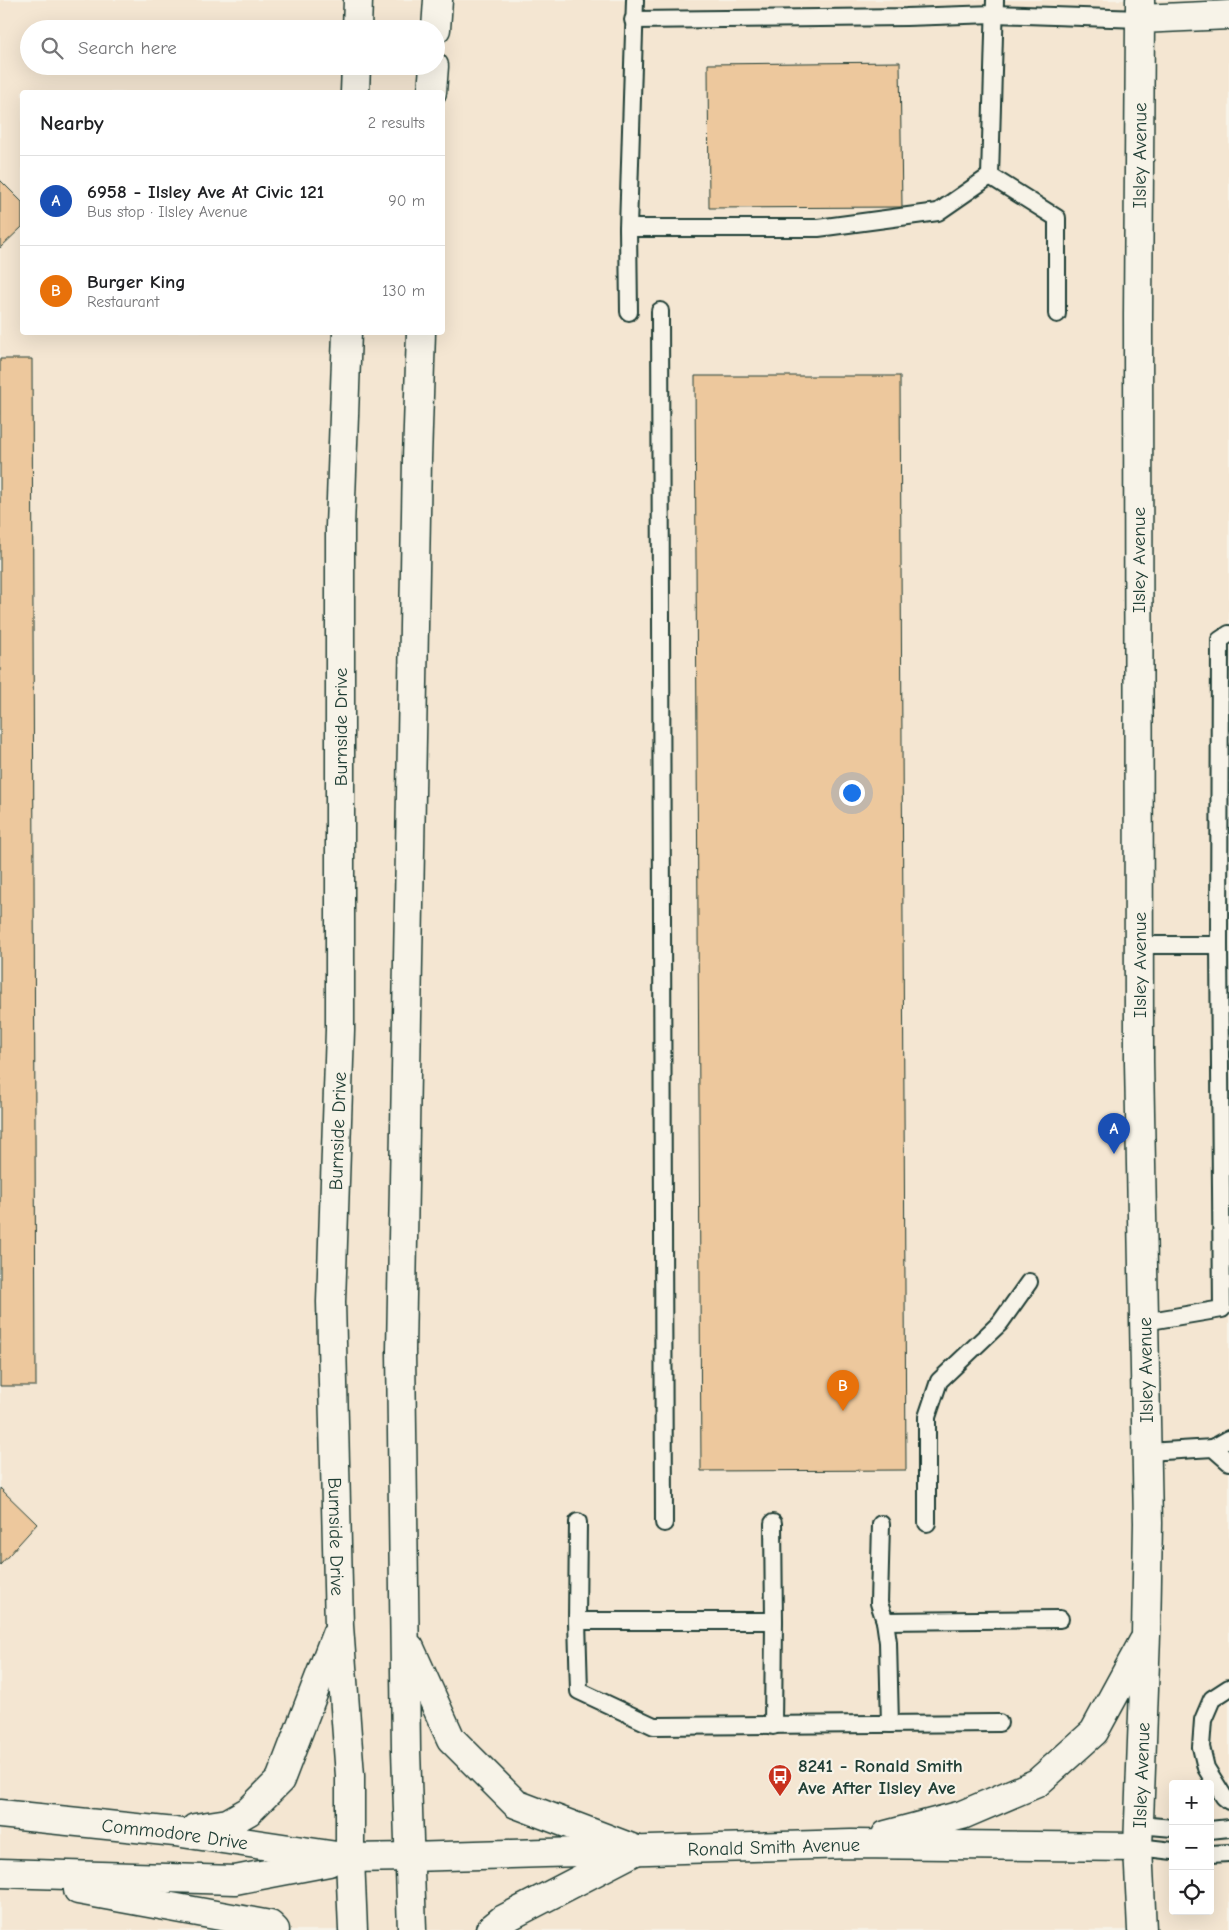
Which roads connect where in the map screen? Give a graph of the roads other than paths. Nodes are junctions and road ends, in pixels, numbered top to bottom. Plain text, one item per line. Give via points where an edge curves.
1 (358, 0) edge
2 (438, 0) edge
3 (634, 0) edge
4 (994, 7) edge
5 (1140, 10) edge
6 (1229, 15) edge
7 (357, 20) edge
8 (437, 20) edge
9 (633, 20) junction
10 (356, 75) edge
11 (433, 75) edge
12 (355, 90) edge
13 (432, 90) edge
14 (990, 176) junction
15 (628, 228) junction
16 (660, 311) dead end
17 (629, 312) dead end
18 (1057, 314) dead end
19 (347, 335) edge
20 (421, 335) edge
21 (1229, 634) edge
22 (1139, 945) junction
23 (1219, 945) junction
24 (1029, 1282) dead end
25 (1226, 1306) edge
26 (1144, 1322) junction
27 (1229, 1440) edge
28 (1213, 1448) junction
29 (1147, 1452) junction
30 (1229, 1462) edge
31 (578, 1522) dead end
32 (664, 1523) dead end
33 (774, 1523) dead end
34 (927, 1523) dead end
35 (881, 1524) dead end
36 (1060, 1619) dead end
37 (577, 1621) junction
38 (774, 1621) junction
39 (885, 1621) junction
40 (339, 1626) junction
41 (1146, 1635) junction
42 (405, 1638) junction
43 (1229, 1688) edge
44 (999, 1723) dead end
45 (890, 1724) junction
46 (773, 1726) junction
47 (1229, 1801) edge
48 (0, 1814) edge
49 (1229, 1828) edge
50 (1169, 1829) edge
51 (1214, 1830) edge
52 (175, 1832) junction
53 (1138, 1836) junction
54 (851, 1844) junction
55 (1169, 1849) edge
56 (637, 1850) junction
57 (1229, 1853) edge
58 (1214, 1854) edge
59 (410, 1856) junction
60 (350, 1858) junction
61 (0, 1875) edge
62 (275, 1930) edge
63 (353, 1930) edge
64 (412, 1930) edge
65 (490, 1930) edge
66 (1142, 1930) edge

1 - 7 main road
2 - 8 main road
3 - 9 lane
4 - 5 lane
4 - 9 lane via 906,17
4 - 14 lane
5 - 6 main road
5 - 22 main road, Ilsley Avenue
9 - 15 lane
10 - 12 main road
11 - 13 main road
14 - 15 lane via 938,212 818,228
14 - 18 lane via 1057,218
15 - 17 lane
16 - 32 lane
19 - 40 main road, Burnside Drive via 340,527 340,1030 331,1302
20 - 42 main road via 401,1351
21 - 23 lane via 1220,640
22 - 23 lane
22 - 26 main road, Ilsley Avenue
23 - 25 lane
24 - 34 lane via 1000,1323 940,1381 926,1417
25 - 26 lane
26 - 29 main road, Ilsley Avenue
27 - 28 lane
28 - 29 lane
28 - 30 lane
29 - 41 main road, Ilsley Avenue
31 - 37 lane
33 - 38 lane
35 - 39 lane via 879,1603
36 - 39 lane
37 - 38 lane
37 - 46 lane via 579,1691 654,1726
38 - 46 lane
39 - 45 lane
40 - 52 main road via 280,1780 249,1811 228,1823
40 - 60 main road, Burnside Drive via 350,1776
41 - 53 main road, Ilsley Avenue
41 - 54 main road via 1094,1732 1037,1783 962,1815
42 - 56 main road via 451,1739 516,1804
42 - 59 main road
43 - 47 lane via 1212,1699 1203,1720 1201,1747 1206,1768
44 - 45 lane
45 - 46 lane
48 - 52 main road, Commodore Drive
49 - 51 lane
50 - 53 lane
52 - 60 main road, Commodore Drive
53 - 54 main road, Ronald Smith Avenue
53 - 55 lane
53 - 66 main road, Ilsley Avenue
54 - 56 main road, Ronald Smith Avenue
56 - 59 main road, Ronald Smith Avenue
56 - 65 main road via 502,1920
57 - 58 lane
59 - 60 main road, Commodore Drive
59 - 64 main road
60 - 61 main road, Commodore Drive via 235,1880
60 - 63 main road, Burnside Drive
61 - 62 main road via 270,1925

